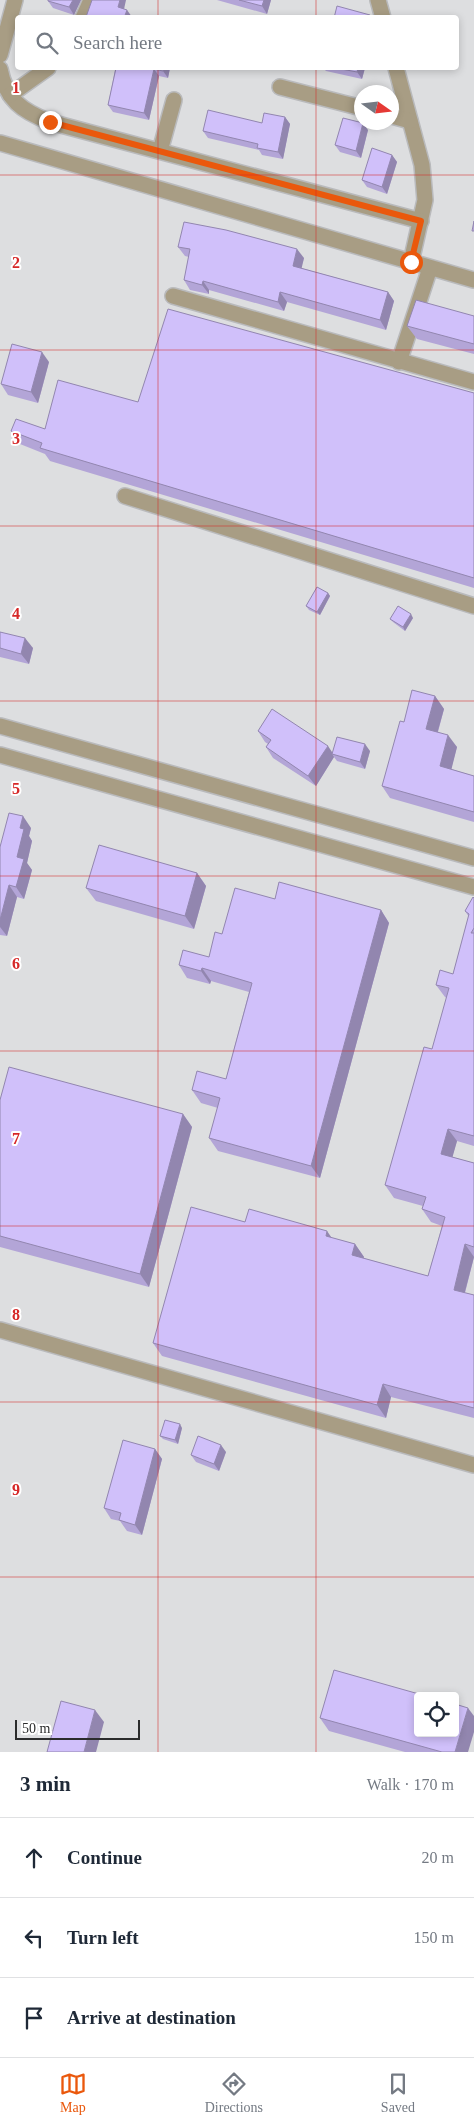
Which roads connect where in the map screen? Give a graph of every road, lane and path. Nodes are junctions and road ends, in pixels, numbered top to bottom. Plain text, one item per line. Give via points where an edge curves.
1 (14, 0) edge
2 (91, 0) edge
3 (378, 0) edge
4 (84, 15) edge
5 (382, 15) edge
6 (0, 55) edge
7 (0, 69) edge
8 (45, 70) edge
9 (397, 70) edge
10 (280, 87) dead end
11 (10, 95) junction
12 (174, 100) dead end
13 (354, 106) edge
14 (399, 118) edge
15 (410, 121) junction
16 (0, 143) edge
17 (160, 151) junction
18 (421, 221) junction
19 (411, 262) junction
20 (430, 268) junction
21 (474, 280) edge
22 (173, 296) dead end
23 (400, 362) junction
24 (474, 382) edge
25 (125, 496) dead end
26 (474, 606) edge
27 (0, 726) edge
28 (0, 755) edge
29 (474, 858) edge
30 (474, 888) edge
31 (0, 1330) edge
32 (474, 1465) edge

1 - 6 street
2 - 4 street
3 - 5 street
7 - 11 street
8 - 11 street
9 - 15 street
10 - 13 street
11 - 17 street via 30,114 50,122
12 - 17 street
14 - 15 street
15 - 18 street via 422,165 425,200
16 - 19 street
17 - 18 street
18 - 19 street
19 - 20 street
20 - 21 street
20 - 23 street
22 - 23 street
23 - 24 street
25 - 26 street
27 - 29 street
28 - 30 street
31 - 32 street

